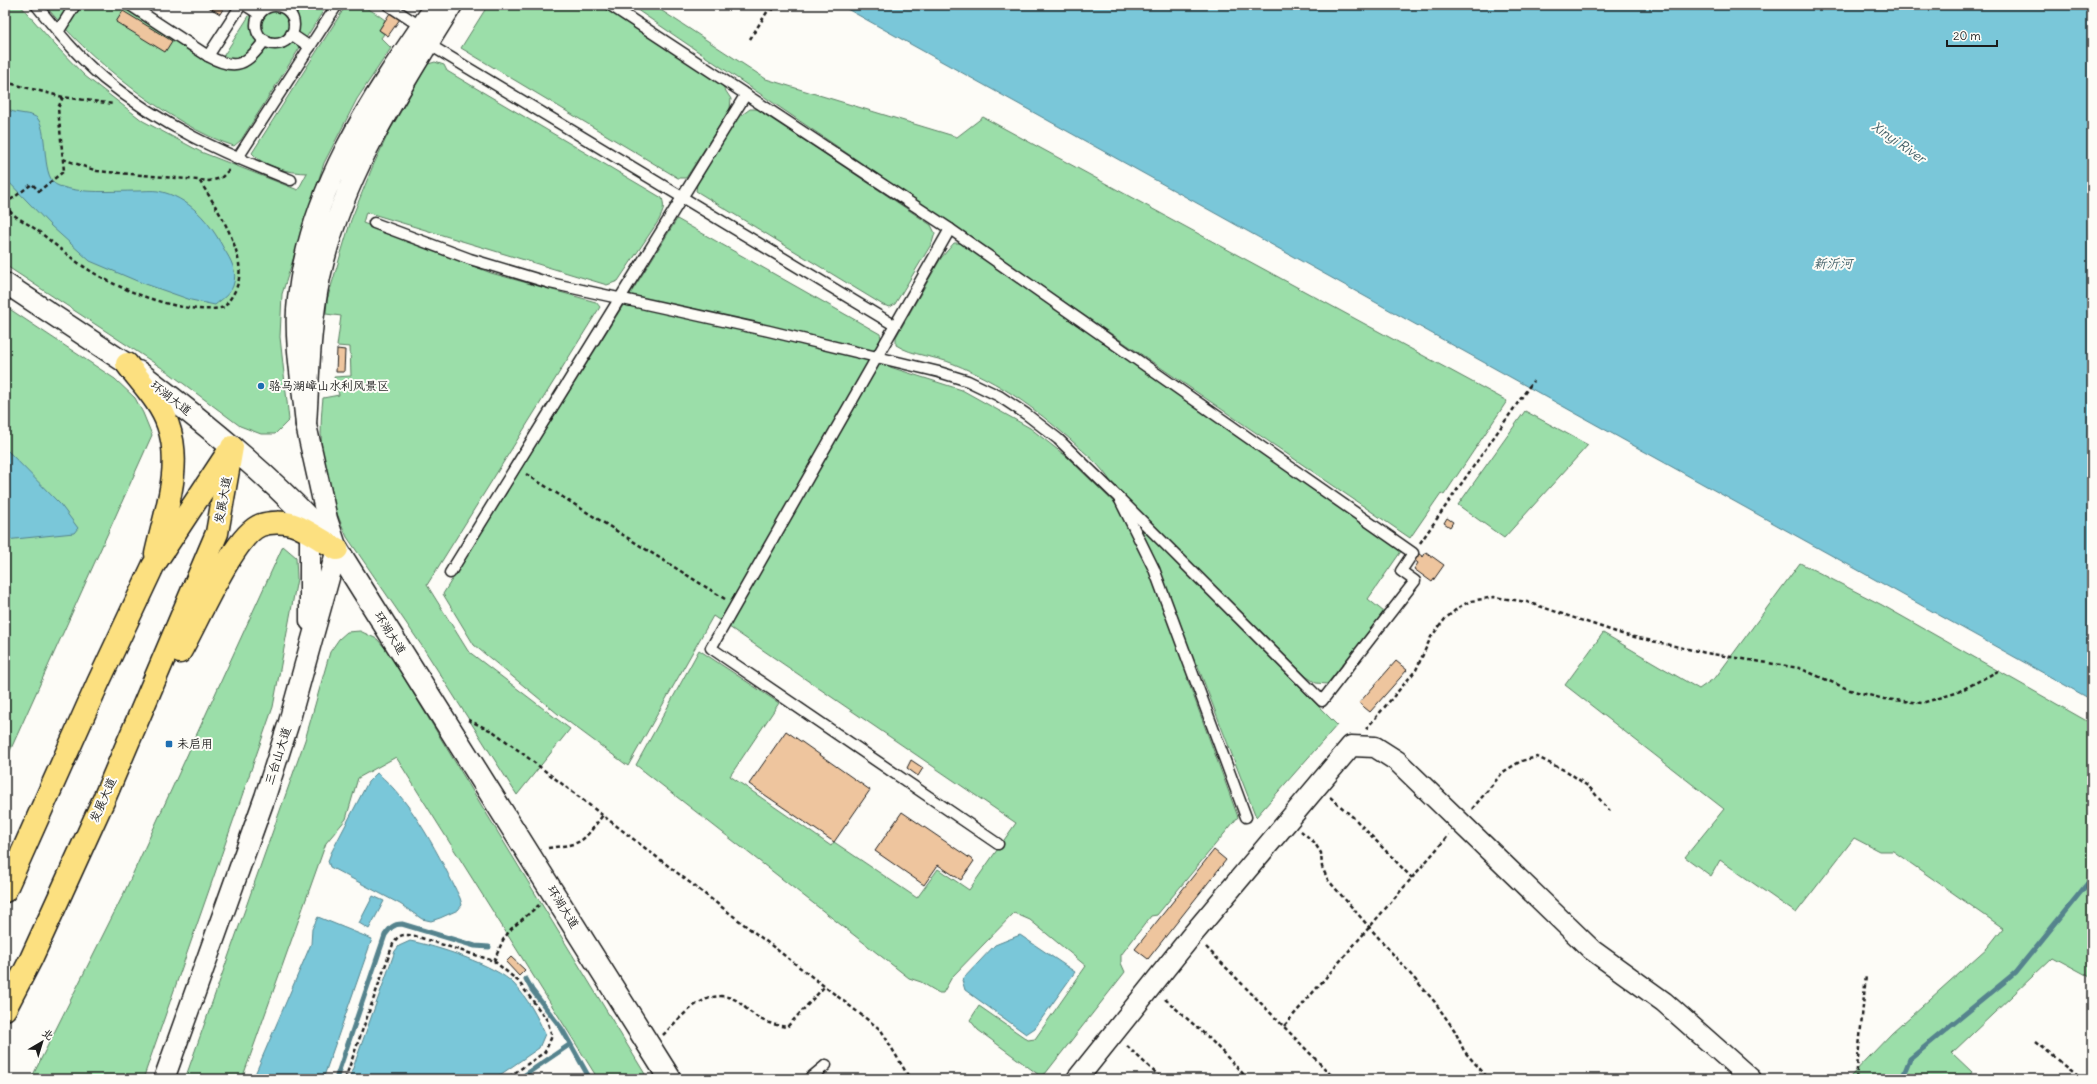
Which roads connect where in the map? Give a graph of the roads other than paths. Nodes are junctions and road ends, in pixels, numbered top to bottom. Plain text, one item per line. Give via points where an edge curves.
1 (36, 5) edge
2 (75, 5) edge
3 (130, 5) edge
4 (240, 5) edge
5 (245, 5) edge
6 (337, 5) edge
7 (388, 5) edge
8 (436, 5) edge
9 (452, 5) edge
10 (610, 5) edge
11 (289, 8) edge
12 (260, 14) junction
13 (58, 32) junction
14 (291, 34) junction
15 (424, 35) junction
16 (265, 40) junction
17 (310, 47) junction
18 (208, 56) junction
19 (746, 94) junction
20 (354, 152) junction
21 (237, 159) junction
22 (291, 180) dead end
23 (328, 185) junction
24 (347, 193) junction
25 (682, 198) junction
26 (374, 223) dead end
27 (950, 229) junction
28 (5, 283) edge
29 (620, 298) junction
30 (894, 325) junction
31 (876, 357) junction
32 (127, 364) junction
33 (306, 425) junction
34 (232, 447) junction
35 (1119, 498) junction
36 (310, 526) junction
37 (337, 549) junction
38 (153, 566) junction
39 (450, 573) dead end
40 (310, 643) junction
41 (131, 734) junction
42 (1246, 817) dead end
43 (998, 844) dead end
44 (5, 891) edge
45 (5, 1009) edge
46 (826, 1065) dead end
47 (164, 1079) edge
48 (670, 1079) edge
49 (809, 1079) edge
50 (1077, 1079) edge
51 (1751, 1079) edge

1 - 13 lane
2 - 13 lane
3 - 18 lane
4 - 18 lane
5 - 12 lane
6 - 17 lane
7 - 15 lane
8 - 15 street
9 - 15 street
10 - 19 lane
11 - 12 lane via 270,6
11 - 14 lane via 294,22
12 - 16 lane via 256,24
13 - 21 lane via 104,79 139,104 196,140
14 - 16 lane via 275,44
14 - 17 lane
15 - 20 street via 366,112
15 - 25 lane
16 - 18 lane via 251,59 241,63 225,65
17 - 21 lane
19 - 25 lane
19 - 27 lane
20 - 23 street
20 - 24 street
21 - 22 lane
23 - 24 street
23 - 33 street via 303,262 297,311
24 - 33 street via 320,277 312,331
25 - 29 lane
25 - 30 lane
26 - 29 lane via 470,259 550,283
27 - 30 lane
27 - 35 lane via 1413,553 1401,571 1415,581 1322,701
28 - 32 street, 环湖大道
29 - 31 lane
29 - 39 lane
30 - 31 lane
31 - 35 lane via 968,381 999,396 1042,424
31 - 43 lane via 711,648
32 - 34 main road, 环湖大道
32 - 38 main road via 168,424 174,451 173,475
33 - 36 street
33 - 37 street via 327,519
34 - 36 main road, 环湖大道 via 278,487
34 - 38 main road, 发展大道
34 - 41 main road, 发展大道 via 217,533
35 - 42 lane via 1154,569
36 - 37 main road
36 - 40 street
36 - 41 main road via 278,523 261,525 247,534 227,564 182,648
37 - 40 street, 三台山大道
37 - 48 main road, 环湖大道
38 - 44 main road, 发展大道
40 - 47 street, 三台山大道 via 289,722 265,797
41 - 45 main road, 发展大道 via 34,952
46 - 49 lane
50 - 51 street via 1193,934 1352,746 1375,747 1396,761 1592,950 1664,1002

